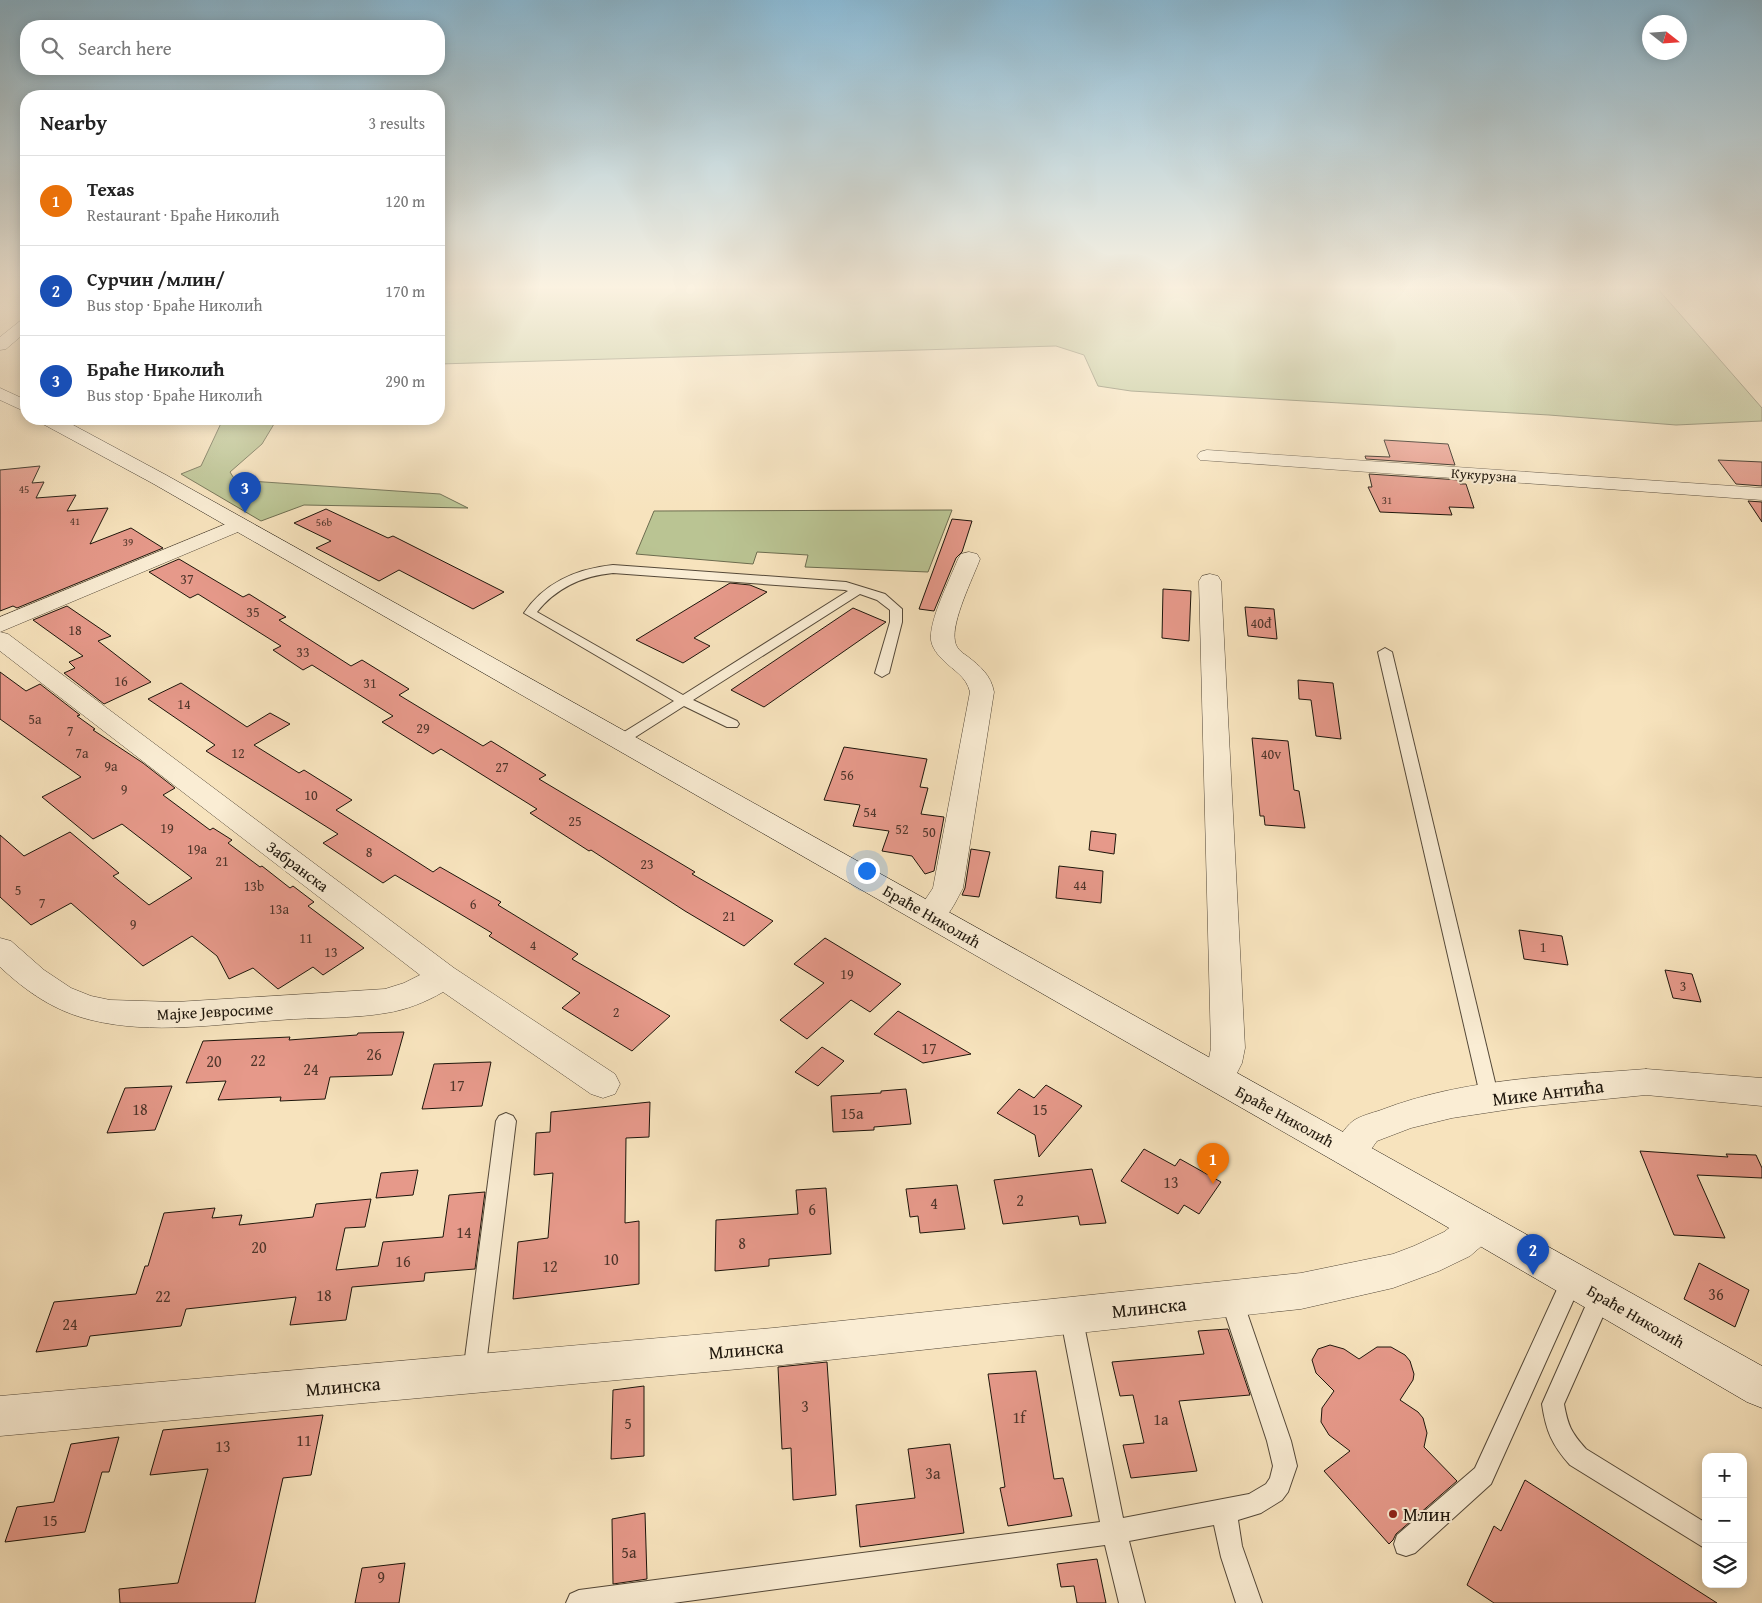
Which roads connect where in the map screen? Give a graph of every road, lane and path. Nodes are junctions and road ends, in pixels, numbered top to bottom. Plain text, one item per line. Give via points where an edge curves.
1 (0, 393) edge
2 (20, 404) edge
3 (59, 425) edge
4 (1207, 456) dead end
5 (1762, 494) edge
6 (238, 525) junction
7 (969, 559) dead end
8 (1210, 581) dead end
9 (858, 590) junction
10 (0, 625) edge
11 (0, 639) edge
12 (1384, 652) dead end
13 (882, 673) dead end
14 (684, 701) junction
15 (732, 724) dead end
16 (621, 740) junction
17 (930, 915) junction
18 (0, 949) edge
19 (443, 976) junction
20 (1218, 1078) junction
21 (603, 1084) dead end
22 (1762, 1092) edge
23 (1490, 1099) junction
24 (506, 1121) dead end
25 (1349, 1152) junction
26 (1479, 1226) junction
27 (1587, 1288) junction
28 (1231, 1298) junction
29 (1071, 1316) junction
30 (474, 1374) junction
31 (1762, 1388) edge
32 (0, 1416) edge
33 (1226, 1510) junction
34 (1114, 1532) junction
35 (1702, 1534) edge
36 (1406, 1544) dead end
37 (579, 1603) edge
38 (1132, 1603) edge
39 (1249, 1603) edge

1 - 2 street
3 - 6 street, Браће Николић
4 - 5 street, Кукурузна
6 - 10 street
6 - 16 street, Браће Николић
7 - 17 street via 943,640 949,652 978,678 982,692 948,888
8 - 20 street via 1228,1048
9 - 13 lane via 881,597 896,609 896,622
9 - 14 lane
9 - 14 lane via 846,586 613,569 584,573 559,586 530,613
11 - 19 street, Забранска
12 - 23 lane
14 - 15 lane
14 - 16 lane
16 - 17 street, Браће Николић
17 - 20 street, Браће Николић
18 - 19 street, Мајке Јевросиме via 24,972 69,1001 97,1010 136,1014 186,1014 385,1001 423,990
19 - 21 street, Забранска
20 - 25 street, Браће Николић
22 - 23 street, Мике Антића via 1646,1082
23 - 25 street, Мике Антића via 1406,1115 1364,1131
24 - 30 lane
25 - 26 street, Браће Николић
26 - 27 street, Браће Николић
26 - 28 street, Млинска via 1457,1244 1393,1271 1300,1291
27 - 31 street, Браће Николић
27 - 35 lane via 1553,1404 1563,1440 1578,1457
27 - 36 lane via 1512,1416 1483,1476
28 - 29 street, Млинска
28 - 33 lane via 1285,1466 1274,1492 1253,1505
29 - 30 street, Млинска
29 - 34 lane
30 - 32 street, Млинска
33 - 34 lane
33 - 39 lane via 1229,1543
34 - 37 lane
34 - 38 lane

